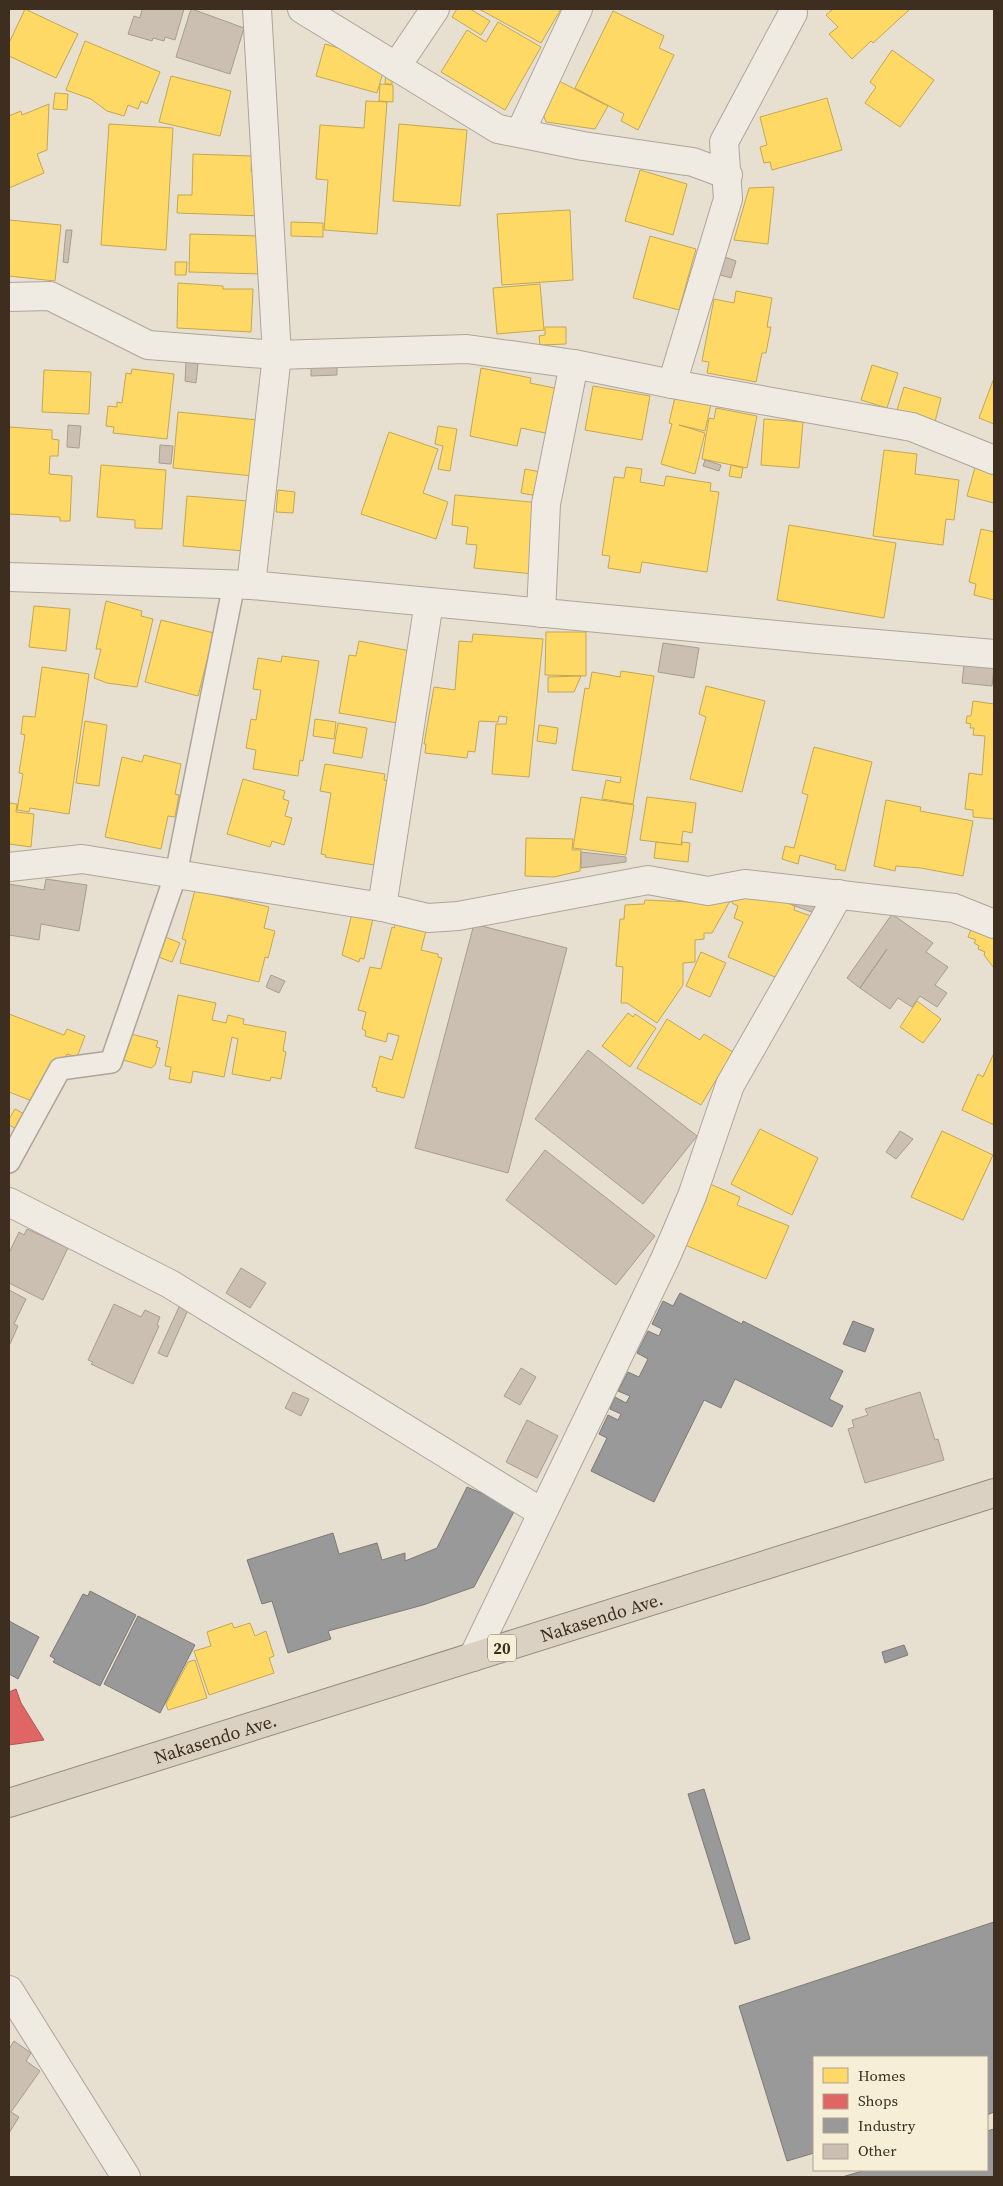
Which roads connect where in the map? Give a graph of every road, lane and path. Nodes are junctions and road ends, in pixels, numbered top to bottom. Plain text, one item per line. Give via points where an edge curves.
1 (258, 9) edge
2 (302, 9) edge
3 (435, 9) edge
4 (578, 9) edge
5 (793, 12) dead end
6 (396, 67) junction
7 (520, 133) junction
8 (728, 175) junction
9 (9, 297) edge
10 (277, 355) junction
11 (574, 364) junction
12 (672, 384) junction
13 (994, 460) edge
14 (9, 577) edge
15 (243, 585) junction
16 (429, 602) junction
17 (541, 613) junction
18 (994, 654) edge
19 (9, 867) edge
20 (176, 874) junction
21 (839, 894) junction
22 (382, 907) junction
23 (994, 924) edge
24 (9, 1162) edge
25 (9, 1202) edge
26 (994, 1493) edge
27 (541, 1512) junction
28 (473, 1657) junction
29 (9, 1803) edge
30 (9, 1990) edge
31 (126, 2177) edge

1 - 10 street
2 - 6 street
3 - 6 street
4 - 7 street
5 - 8 street via 724,142
6 - 7 street via 498,129
7 - 8 street via 694,162
8 - 12 street via 728,199
9 - 10 street via 50,296 148,345
10 - 11 street via 467,349
10 - 15 street
11 - 12 street
11 - 17 street via 546,504
12 - 13 street via 912,427
14 - 15 street
15 - 16 street
15 - 20 lane
16 - 17 street
16 - 22 street
17 - 18 street
19 - 20 street via 82,859
20 - 22 street
20 - 24 lane via 111,1062 60,1069
21 - 22 street via 745,884 708,891 648,880 458,916 428,918
21 - 23 street via 954,908
21 - 27 street via 730,1086 692,1196 665,1259
25 - 27 street via 170,1284
26 - 28 highway, Nakasendo Ave. / 20
27 - 28 street
28 - 29 highway, Nakasendo Ave. / 20
30 - 31 street

